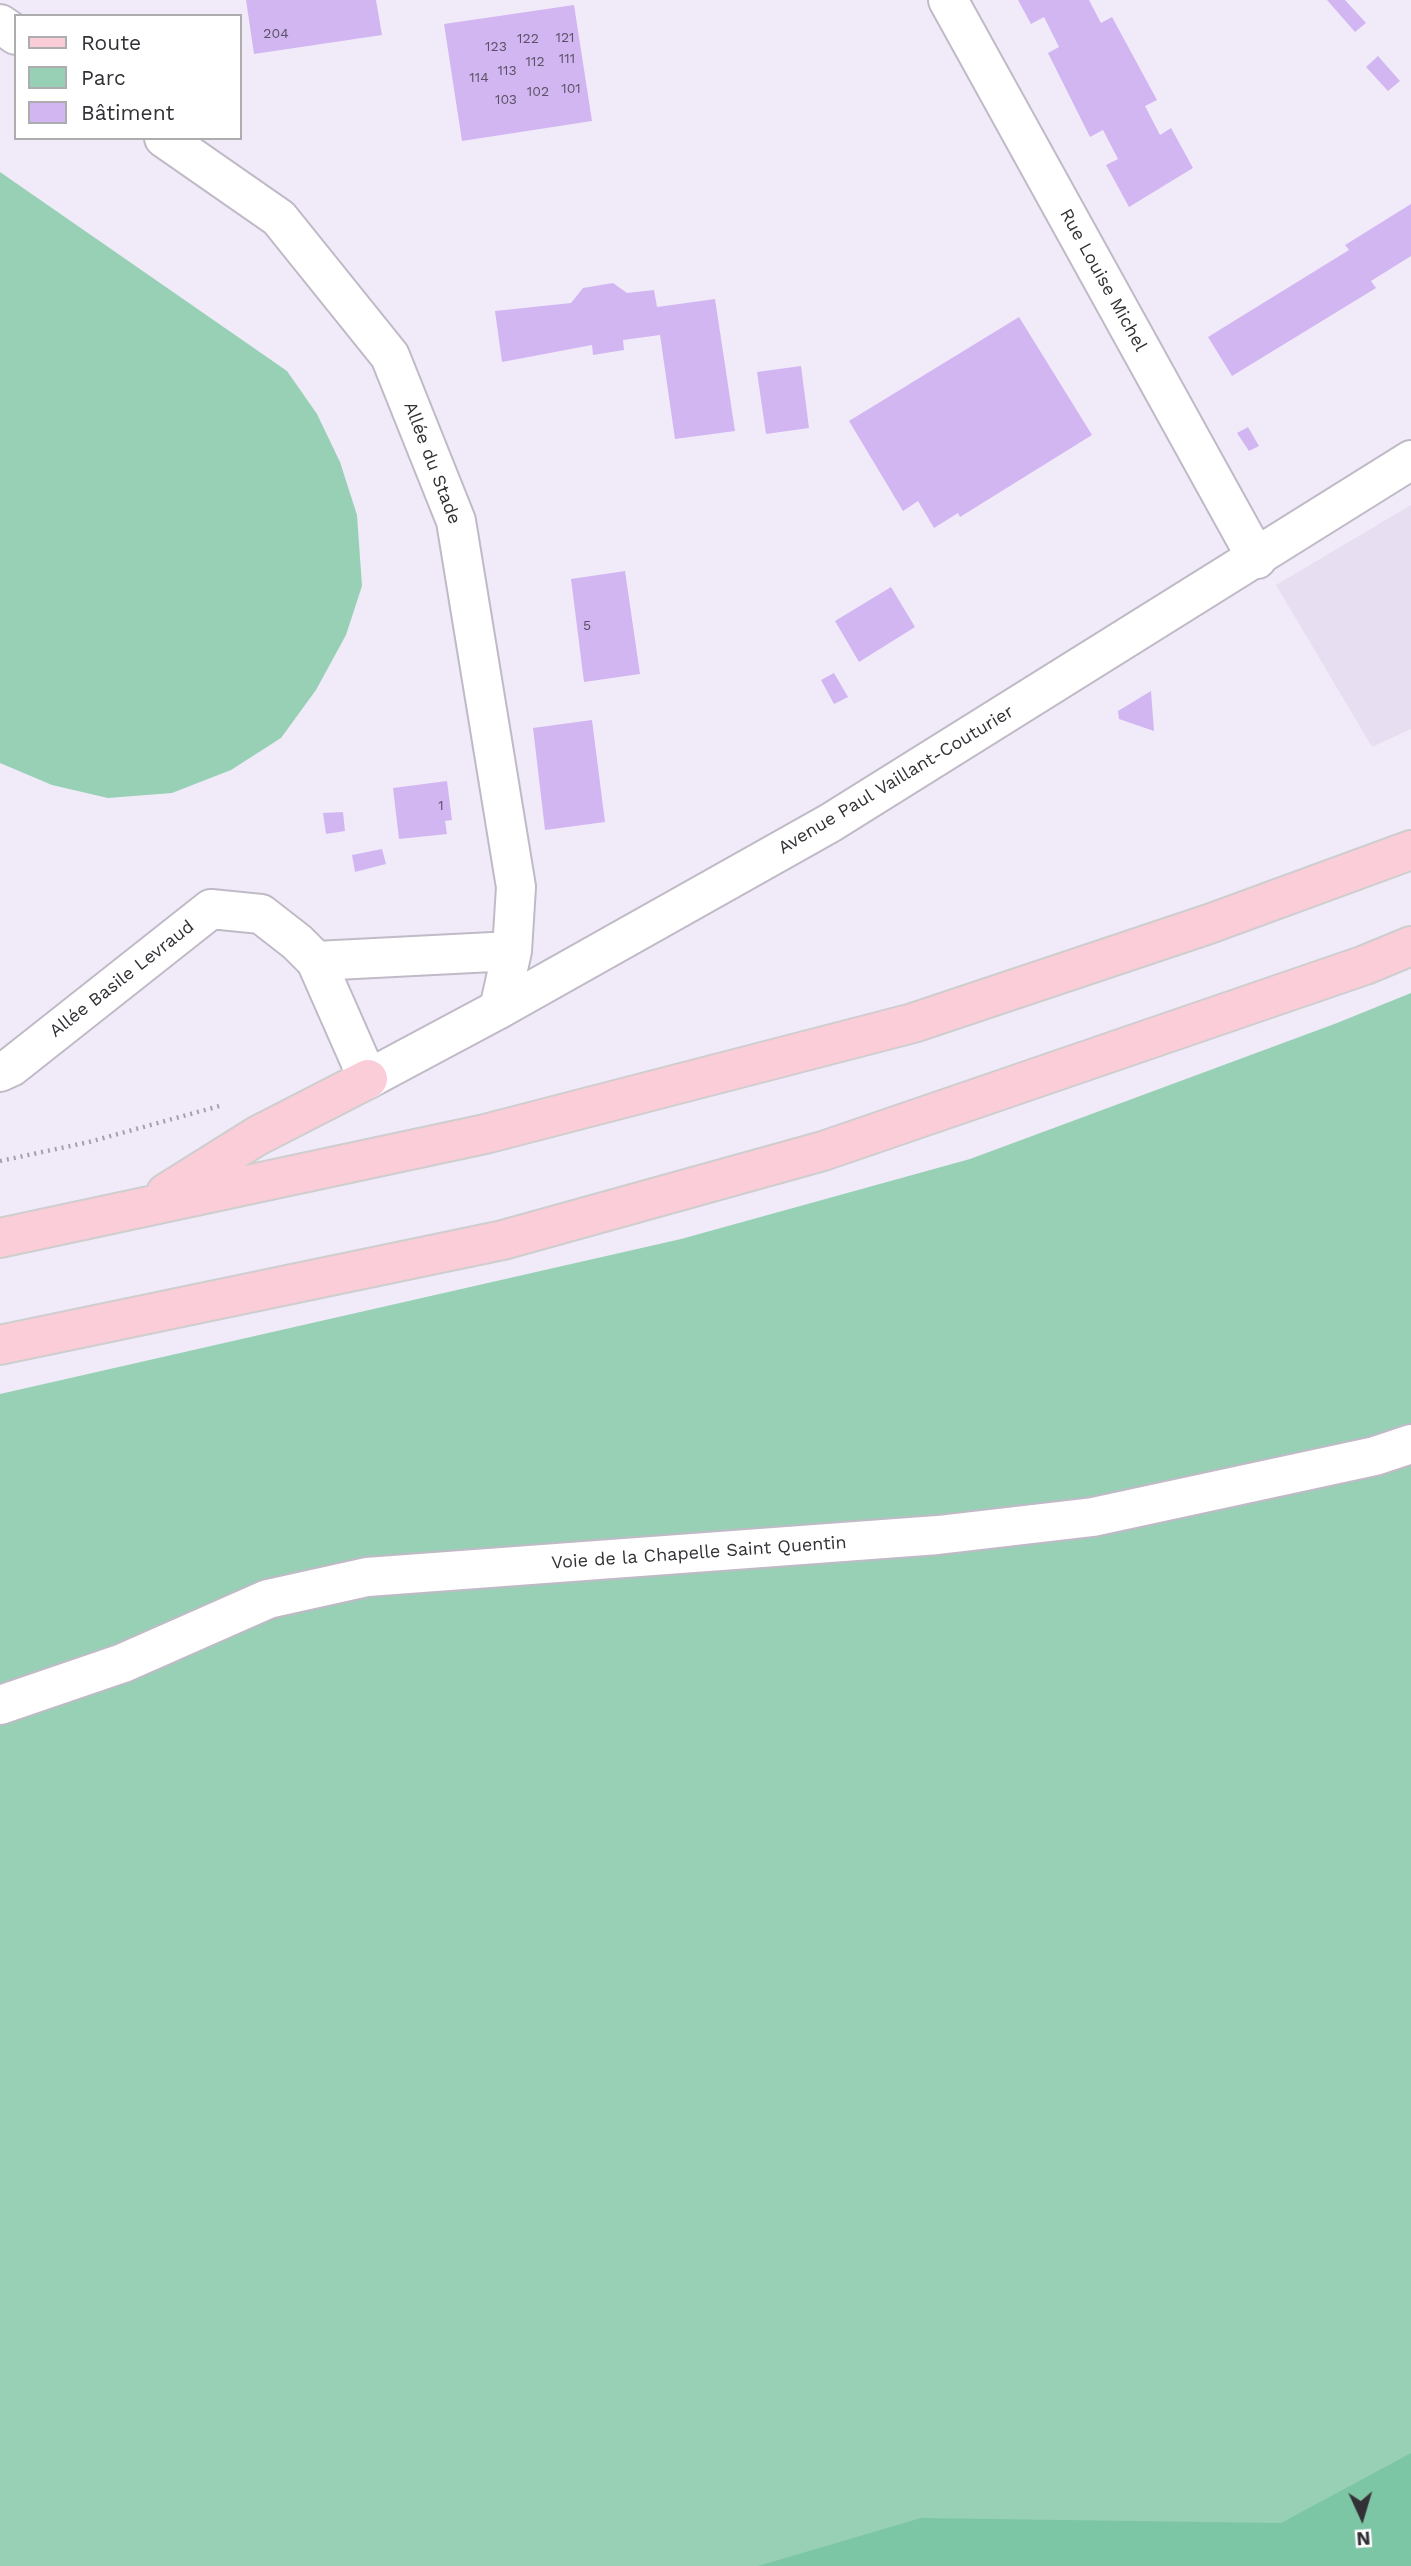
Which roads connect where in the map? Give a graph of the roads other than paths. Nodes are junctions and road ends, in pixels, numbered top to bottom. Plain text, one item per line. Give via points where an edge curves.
1 (948, 0) edge
2 (167, 140) edge
3 (1411, 460) edge
4 (1257, 559) junction
5 (1411, 850) edge
6 (1411, 946) edge
7 (512, 951) junction
8 (316, 961) junction
9 (499, 1009) junction
10 (0, 1072) edge
11 (368, 1079) junction
12 (143, 1207) junction
13 (0, 1238) edge
14 (0, 1345) edge
15 (1411, 1444) edge
16 (0, 1705) edge

1 - 4 street, Rue Louise Michel
2 - 7 street, Allée du Stade via 279,218 390,356 456,521 516,887
3 - 4 street, Avenue Paul Vaillant-Couturier
4 - 9 street, Avenue Paul Vaillant-Couturier via 830,823
5 - 12 main road via 1209,924 913,1023 485,1134
6 - 14 main road via 823,1152 503,1240
7 - 8 street
7 - 9 street, Allée du Stade
8 - 10 street, Allée Basile Levraud via 261,915 211,909
8 - 11 street, Allée Basile Levraud
9 - 11 street, Avenue Paul Vaillant-Couturier
11 - 12 main road via 257,1136
12 - 13 main road
15 - 16 street, Voie de la Chapelle Saint Quentin via 1375,1456 1093,1517 938,1535 367,1577 268,1599 123,1663

